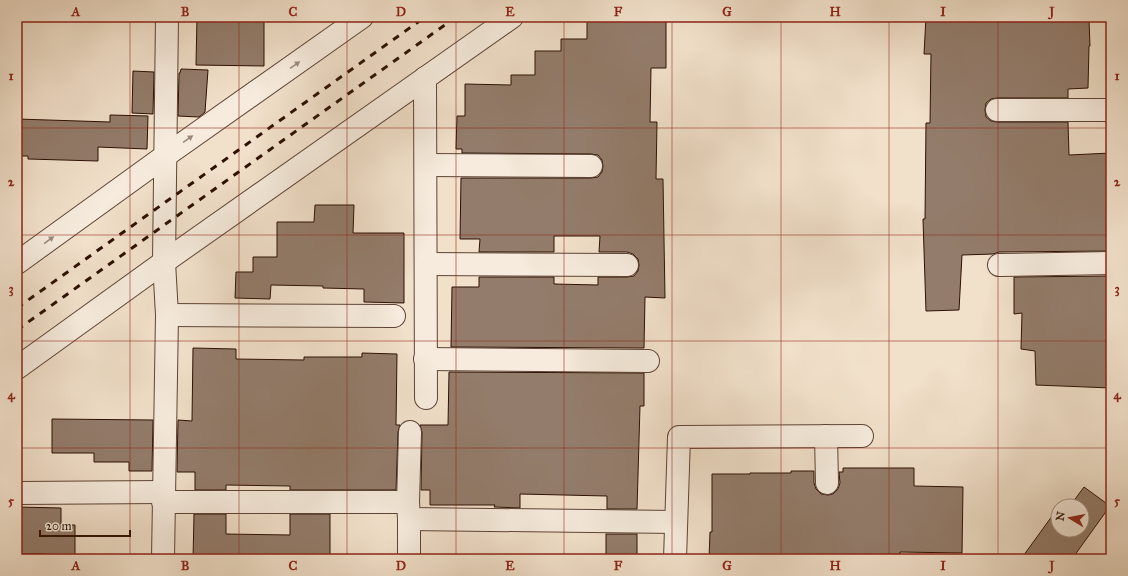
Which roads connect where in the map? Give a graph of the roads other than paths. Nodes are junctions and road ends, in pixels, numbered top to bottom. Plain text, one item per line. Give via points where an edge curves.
1 (167, 17) edge
2 (362, 17) edge
3 (512, 17) edge
4 (425, 78) junction
5 (997, 110) dead end
6 (1111, 110) edge
7 (165, 156) junction
8 (426, 165) junction
9 (591, 166) dead end
10 (164, 262) junction
11 (17, 263) edge
12 (1111, 263) edge
13 (426, 264) junction
14 (627, 265) dead end
15 (999, 265) dead end
16 (167, 315) junction
17 (394, 316) dead end
18 (425, 359) junction
19 (648, 361) dead end
20 (17, 368) edge
21 (426, 398) dead end
22 (410, 432) dead end
23 (826, 436) junction
24 (862, 436) dead end
25 (827, 483) dead end
26 (17, 493) edge
27 (163, 497) junction
28 (409, 511) junction
29 (676, 522) junction
30 (163, 559) edge
31 (409, 559) edge
32 (675, 559) edge

1 - 7 street
7 -> 2 street
3 - 4 street
4 - 8 street
4 - 10 street
5 - 6 street
7 - 10 street
11 -> 7 street
8 - 9 street
8 - 13 street
10 - 16 street
10 - 20 street
12 - 15 street
13 - 14 street
13 - 18 street
16 - 17 street
16 - 27 street
18 - 19 street
18 - 21 street
22 - 28 street
23 - 24 street
23 - 25 street
23 - 29 street via 678,437
26 - 27 street
27 - 28 street
27 - 30 street
28 - 29 street
28 - 31 street
29 - 32 street

